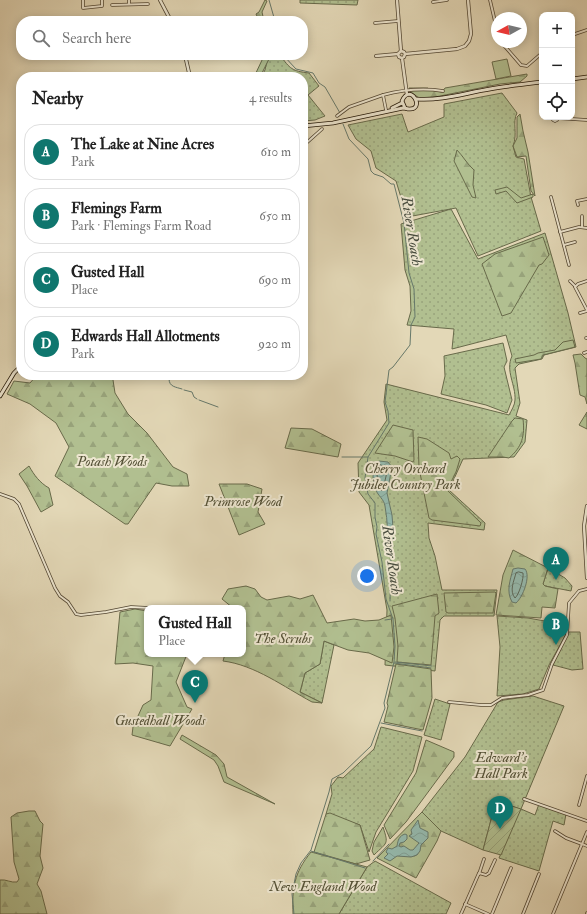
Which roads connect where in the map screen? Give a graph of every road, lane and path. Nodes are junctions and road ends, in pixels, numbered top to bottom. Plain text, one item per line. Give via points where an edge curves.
1 (83, 0) edge
2 (102, 0) edge
3 (129, 0) edge
4 (160, 0) edge
5 (397, 0) edge
6 (447, 0) edge
7 (468, 0) edge
8 (490, 0) edge
9 (432, 2) dead end
10 (129, 4) junction
11 (148, 4) dead end
12 (112, 5) dead end
13 (493, 12) edge
14 (168, 16) edge
15 (398, 21) junction
16 (375, 23) dead end
17 (587, 30) edge
18 (575, 33) edge
19 (507, 48) edge
20 (401, 51) junction
21 (398, 54) junction
22 (405, 54) junction
23 (376, 56) dead end
24 (539, 56) edge
25 (402, 58) junction
26 (186, 60) edge
27 (189, 72) edge
28 (587, 78) edge
29 (575, 79) edge
30 (539, 82) edge
31 (443, 91) dead end
32 (407, 93) junction
33 (383, 95) junction
34 (416, 101) junction
35 (402, 104) junction
36 (405, 108) junction
37 (386, 110) junction
38 (378, 112) junction
39 (338, 116) dead end
40 (575, 119) edge
41 (587, 120) edge
42 (308, 126) edge
43 (322, 130) dead end
44 (308, 142) edge
45 (576, 196) dead end
46 (551, 197) dead end
47 (587, 199) edge
48 (577, 201) junction
49 (578, 205) dead end
50 (582, 216) dead end
51 (582, 227) junction
52 (587, 228) edge
53 (560, 232) junction
54 (575, 242) dead end
55 (564, 245) junction
56 (569, 265) dead end
57 (570, 281) dead end
58 (587, 281) edge
59 (575, 286) junction
60 (587, 310) edge
61 (580, 313) dead end
62 (16, 371) edge
63 (0, 396) edge
64 (0, 494) edge
65 (587, 506) edge
66 (586, 553) edge
67 (587, 578) edge
68 (587, 589) edge
69 (144, 608) edge
70 (449, 702) dead end
71 (587, 776) edge
72 (585, 787) edge
73 (524, 799) dead end
74 (579, 805) dead end
75 (587, 821) edge
76 (555, 831) dead end
77 (587, 832) edge
78 (582, 844) junction
79 (587, 846) edge
80 (484, 859) dead end
81 (495, 860) dead end
82 (511, 868) dead end
83 (478, 874) junction
84 (539, 874) dead end
85 (465, 904) junction
86 (461, 914) edge
87 (488, 914) edge
88 (492, 914) edge
89 (523, 914) edge
90 (554, 914) edge

1 - 2 street via 83,8 102,6
3 - 10 street
4 - 14 street
5 - 15 street
6 - 9 street
7 - 22 street via 471,34 465,46
8 - 13 street
10 - 11 street
10 - 12 street
15 - 16 street
15 - 20 street
17 - 18 street
19 - 24 street via 524,67
20 - 21 street
20 - 22 street
21 - 23 street
21 - 25 street
22 - 25 street
25 - 32 street
26 - 27 street
28 - 29 main road
30 - 34 main road
31 - 32 street via 430,89
32 - 33 street via 392,92
32 - 34 main road
32 - 35 main road
33 - 37 street
33 - 39 street via 349,107
34 - 36 main road via 414,108
35 - 36 main road
35 - 37 main road
36 - 38 main road
37 - 38 main road
38 - 42 main road via 333,123
40 - 41 street
43 - 44 street
45 - 48 street
46 - 53 street
47 - 48 street
48 - 49 street
50 - 51 street
51 - 52 street
51 - 53 street
53 - 55 street
54 - 55 street
55 - 56 street
57 - 59 street
58 - 59 street
59 - 60 street
60 - 61 street
62 - 63 main road
64 - 69 street via 14,499 19,504 55,588 76,614
65 - 66 street via 584,526
66 - 67 street
68 - 70 street via 579,591 569,602 567,635 552,664 543,690 528,695 502,698 491,705
71 - 72 street
72 - 74 street
73 - 75 street
76 - 78 street
77 - 78 street
78 - 79 street
78 - 90 street
80 - 83 street
81 - 83 street via 489,873
82 - 88 street
83 - 85 street
84 - 89 street
85 - 86 street
85 - 87 street

